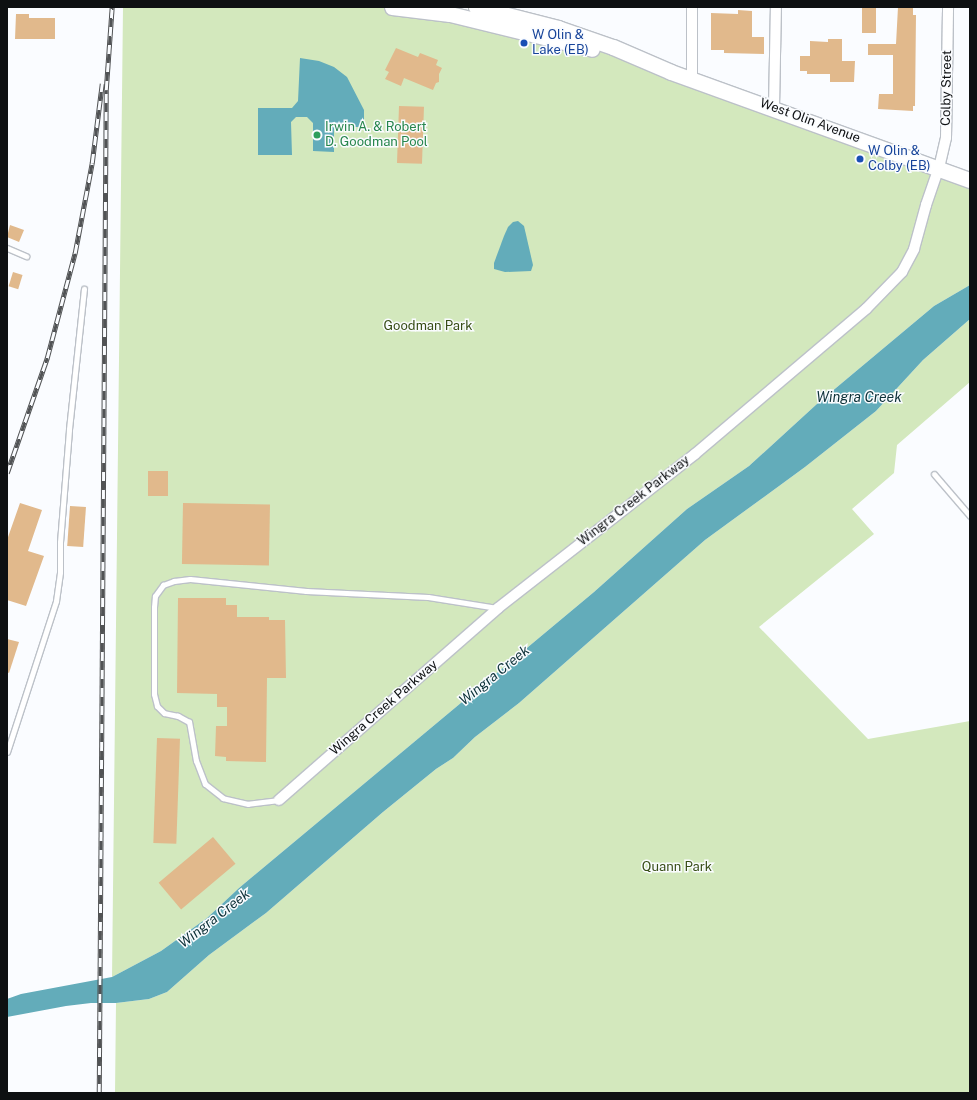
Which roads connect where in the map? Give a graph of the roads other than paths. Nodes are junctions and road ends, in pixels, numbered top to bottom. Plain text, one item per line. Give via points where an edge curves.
1 (392, 7) edge
2 (476, 7) edge
3 (692, 7) edge
4 (776, 7) edge
5 (948, 7) edge
6 (450, 11) edge
7 (671, 72) junction
8 (692, 79) junction
9 (774, 108) junction
10 (939, 168) junction
11 (970, 180) edge
12 (7, 248) edge
13 (26, 256) dead end
14 (84, 289) dead end
15 (934, 474) dead end
16 (970, 516) edge
17 (498, 608) junction
18 (7, 752) edge
19 (279, 800) joint

1 - 6 street, West Olin Avenue
2 - 7 street, West Olin Avenue via 558,28 613,47
3 - 8 street
4 - 9 street
5 - 10 street, Colby Street via 946,138
6 - 7 street, West Olin Avenue
7 - 8 street, West Olin Avenue
8 - 9 street, West Olin Avenue
9 - 10 street, West Olin Avenue
10 - 11 street, West Olin Avenue
10 - 17 street, Wingra Creek Parkway via 914,249 902,272 866,309 695,454
12 - 13 lane
14 - 18 lane via 69,429 56,601
15 - 16 lane
17 - 19 street, Wingra Creek Parkway
17 - 19 lane via 428,597 306,591 190,579 163,585 155,596 154,607 154,694 157,706 164,713 189,722 196,761 205,784 223,798 248,804

